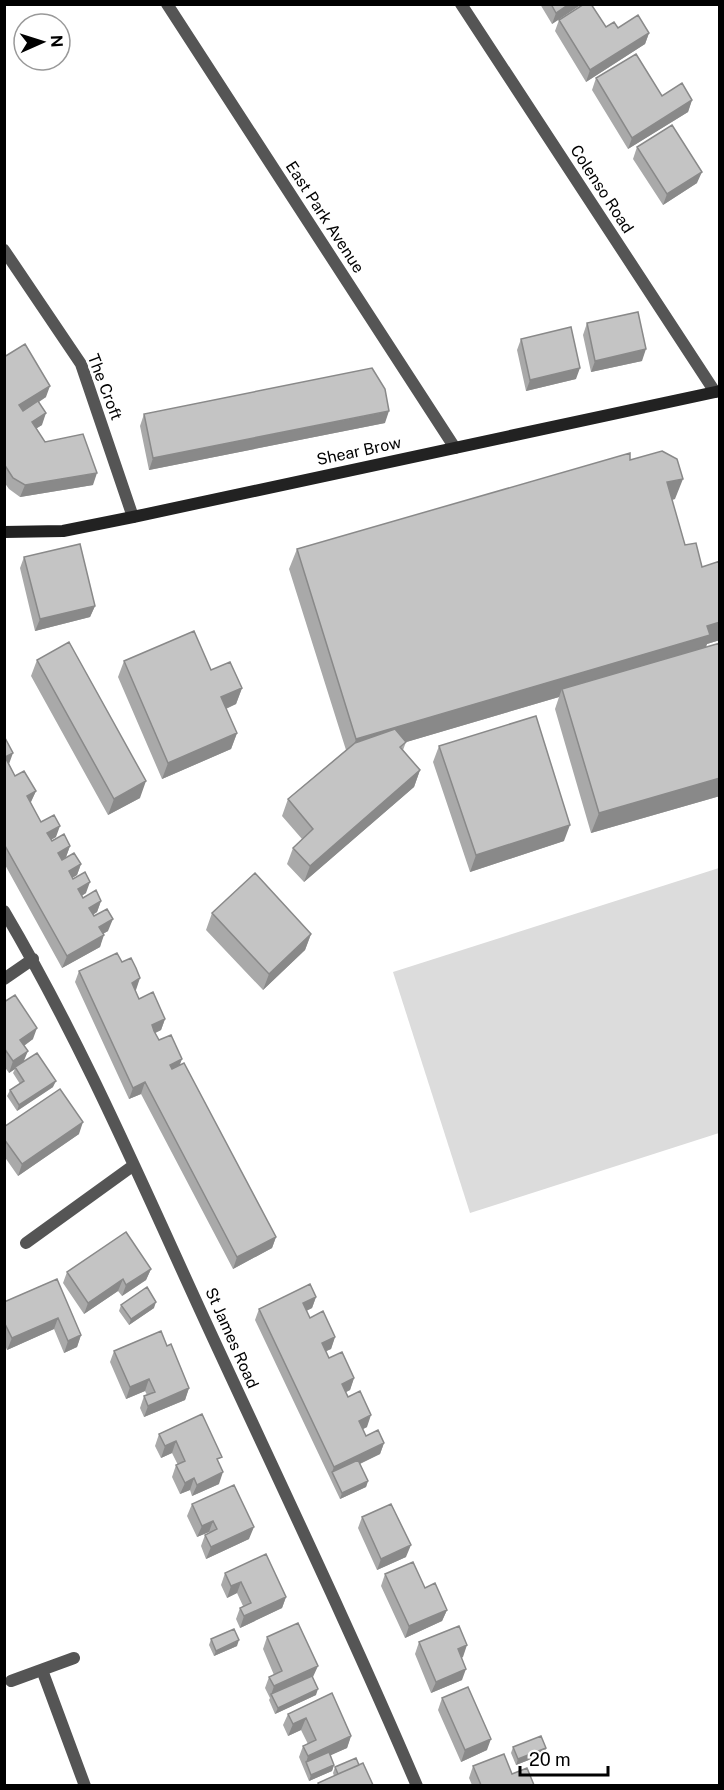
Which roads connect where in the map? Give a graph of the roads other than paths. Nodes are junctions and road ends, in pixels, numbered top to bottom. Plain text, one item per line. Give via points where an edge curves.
1 (167, 4) edge
2 (461, 4) edge
3 (4, 250) edge
4 (717, 392) edge
5 (455, 448) junction
6 (133, 517) junction
7 (4, 532) edge
8 (4, 911) edge
9 (33, 959) junction
10 (4, 979) edge
11 (134, 1165) junction
12 (26, 1243) dead end
13 (74, 1658) dead end
14 (42, 1670) junction
15 (11, 1681) dead end
16 (85, 1785) edge
17 (417, 1785) edge

1 - 5 street, East Park Avenue
2 - 4 street, Colenso Road
3 - 6 street, The Croft via 81,364
4 - 5 main road, Shear Brow
5 - 6 main road, Shear Brow
6 - 7 main road, Shear Brow via 63,531
8 - 9 street, St James Road
9 - 10 street
9 - 11 street, St James Road
11 - 12 street
11 - 17 street, St James Road
13 - 14 street
14 - 15 street
14 - 16 street

